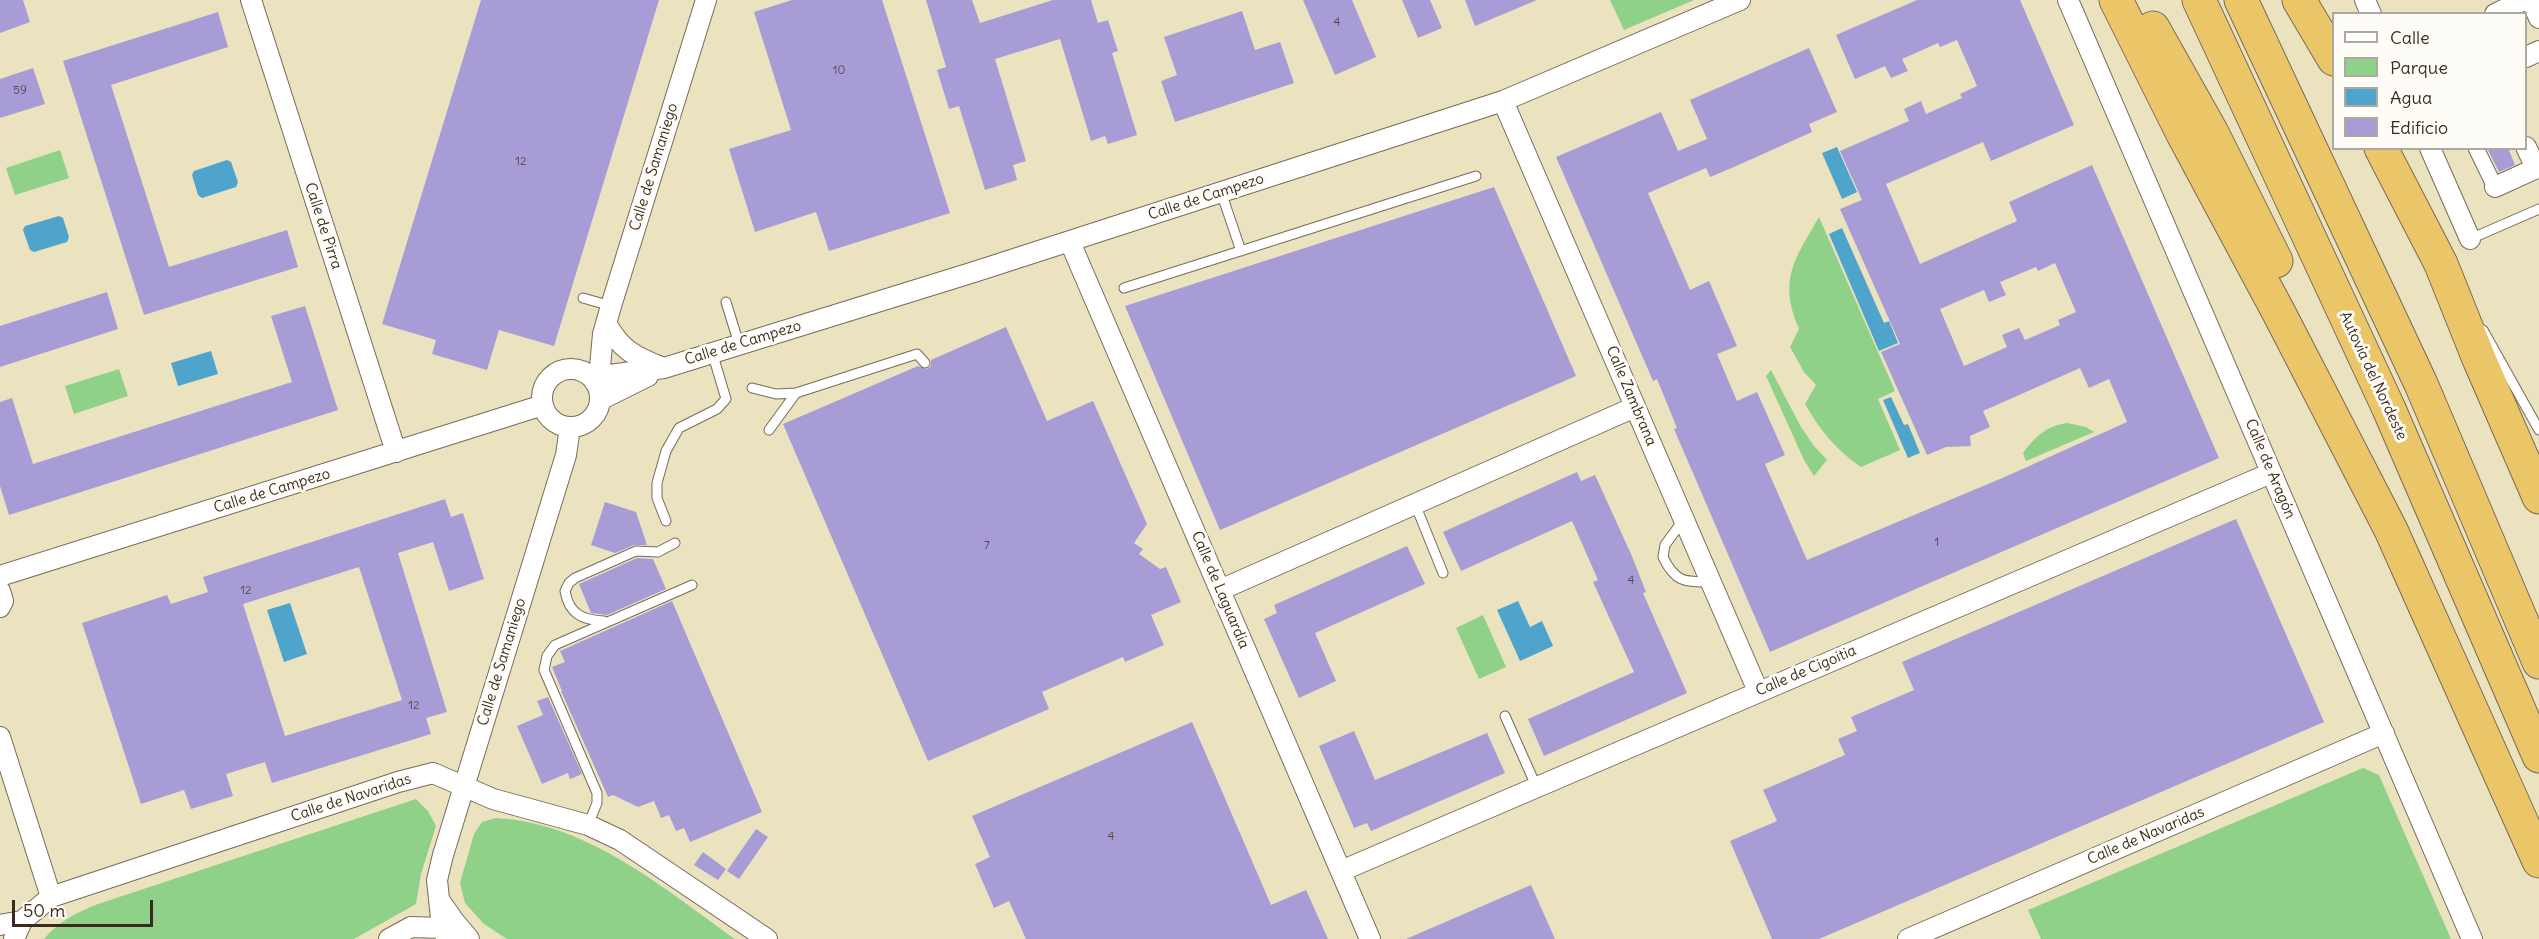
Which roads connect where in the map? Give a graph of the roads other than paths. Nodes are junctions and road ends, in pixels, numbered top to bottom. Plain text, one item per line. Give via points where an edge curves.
1 (706, 0) edge
2 (1740, 0) edge
3 (2068, 0) edge
4 (2116, 0) edge
5 (2138, 0) edge
6 (2241, 0) edge
7 (2299, 0) edge
8 (2524, 0) edge
9 (2531, 0) edge
10 (256, 4) edge
11 (2201, 9) edge
12 (2499, 12) edge
13 (2539, 18) edge
14 (2332, 56) edge
15 (1503, 101) junction
16 (2527, 149) edge
17 (2382, 150) edge
18 (2431, 150) edge
19 (2477, 150) edge
20 (2537, 167) edge
21 (1476, 176) dead end
22 (2495, 187) joint
23 (1221, 192) junction
24 (2539, 209) edge
25 (2470, 238) joint
26 (1070, 242) junction
27 (1241, 251) junction
28 (2441, 264) junction
29 (1124, 288) dead end
30 (583, 298) dead end
31 (726, 302) dead end
32 (2471, 312) dead end
33 (607, 321) junction
34 (2477, 321) dead end
35 (740, 344) junction
36 (712, 352) junction
37 (925, 363) dead end
38 (664, 368) junction
39 (592, 384) junction
40 (752, 388) dead end
41 (796, 393) junction
42 (543, 405) junction
43 (1635, 407) junction
44 (570, 427) junction
45 (769, 430) dead end
46 (2539, 430) edge
47 (396, 452) junction
48 (2271, 473) junction
49 (2539, 497) edge
50 (1415, 504) junction
51 (1684, 519) junction
52 (666, 521) dead end
53 (675, 543) dead end
54 (1443, 573) dead end
55 (0, 576) edge
56 (1711, 582) junction
57 (692, 585) dead end
58 (1220, 590) junction
59 (0, 591) edge
60 (0, 607) edge
61 (606, 621) junction
62 (2539, 662) edge
63 (1758, 692) junction
64 (1505, 716) dead end
65 (2384, 733) junction
66 (0, 737) edge
67 (2539, 756) edge
68 (463, 786) junction
69 (1537, 788) junction
70 (588, 825) junction
71 (2539, 839) edge
72 (2539, 861) edge
73 (1341, 871) junction
74 (51, 897) junction
75 (438, 897) junction
76 (0, 925) edge
77 (18, 930) edge
78 (444, 934) edge
79 (389, 939) edge
80 (469, 939) edge
81 (767, 939) edge
82 (1370, 939) edge
83 (1908, 939) edge
84 (2472, 939) edge

1 - 33 street, Calle de Samaniego
2 - 15 street, Calle de Campezo
3 - 48 street, Calle de Aragón
4 - 72 highway via 2391,530
5 - 71 highway via 2211,131 2298,305
6 - 62 highway via 2421,384
7 - 14 highway
8 - 12 street
9 - 13 street
10 - 47 street, Calle de Pirra
11 - 67 highway, Autovía del Nordeste via 2389,409
15 - 23 street, Calle de Campezo
15 - 43 street, Calle Zambrana
16 - 20 street
17 - 28 highway
18 - 25 street
19 - 22 street
20 - 22 street
21 - 27 lane
23 - 26 street, Calle de Campezo
23 - 27 lane
24 - 25 lane
26 - 35 street, Calle de Campezo
26 - 58 street, Calle de Laguardia
27 - 29 lane
28 - 32 lane
28 - 49 highway
30 - 33 lane
31 - 35 lane
33 - 38 street via 614,336 632,356
33 - 39 street, Calle de Samaniego via 600,367
34 - 46 lane
35 - 36 street, Calle de Campezo
36 - 38 street, Calle de Campezo
36 - 52 lane via 726,399 717,409 679,428 666,451 657,498
37 - 41 lane via 917,354
38 - 39 street, Calle de Campezo
39 - 42 street via 570,369 557,373 548,380
39 - 44 street via 592,418 583,425
40 - 41 lane via 776,394
41 - 45 lane
42 - 44 street via 551,419
42 - 47 street, Calle de Campezo
43 - 50 street
43 - 51 street, Calle Zambrana
44 - 68 street, Calle de Samaniego via 562,466
47 - 55 street, Calle de Campezo
48 - 63 street, Calle de Cigoitia
48 - 65 street, Calle de Aragón
50 - 54 lane
50 - 58 street
51 - 56 street, Calle Zambrana
51 - 56 lane via 1665,545 1663,556 1676,577 1688,582
53 - 61 lane via 658,552 636,551 568,583 565,591 572,610 590,620
56 - 63 street, Calle Zambrana
57 - 61 lane
58 - 73 street, Calle de Laguardia
59 - 60 street
61 - 70 lane via 555,645 544,670 597,793
63 - 69 street, Calle de Cigoitia
64 - 69 lane
65 - 83 street, Calle de Navaridas
65 - 84 street, Calle de Aragón
66 - 74 street
68 - 70 street, Calle de Navaridas via 493,799
68 - 74 street, Calle de Navaridas via 433,774 398,782
68 - 75 street, Calle de Samaniego via 437,880
69 - 73 street, Calle de Cigoitia
70 - 81 street, Calle de Navaridas via 629,846
73 - 82 street, Calle de Laguardia
74 - 77 street, Calle de Navaridas
75 - 78 street, Calle de Samaniego
75 - 80 street
76 - 77 street, Calle de Navaridas
78 - 79 street via 411,927

